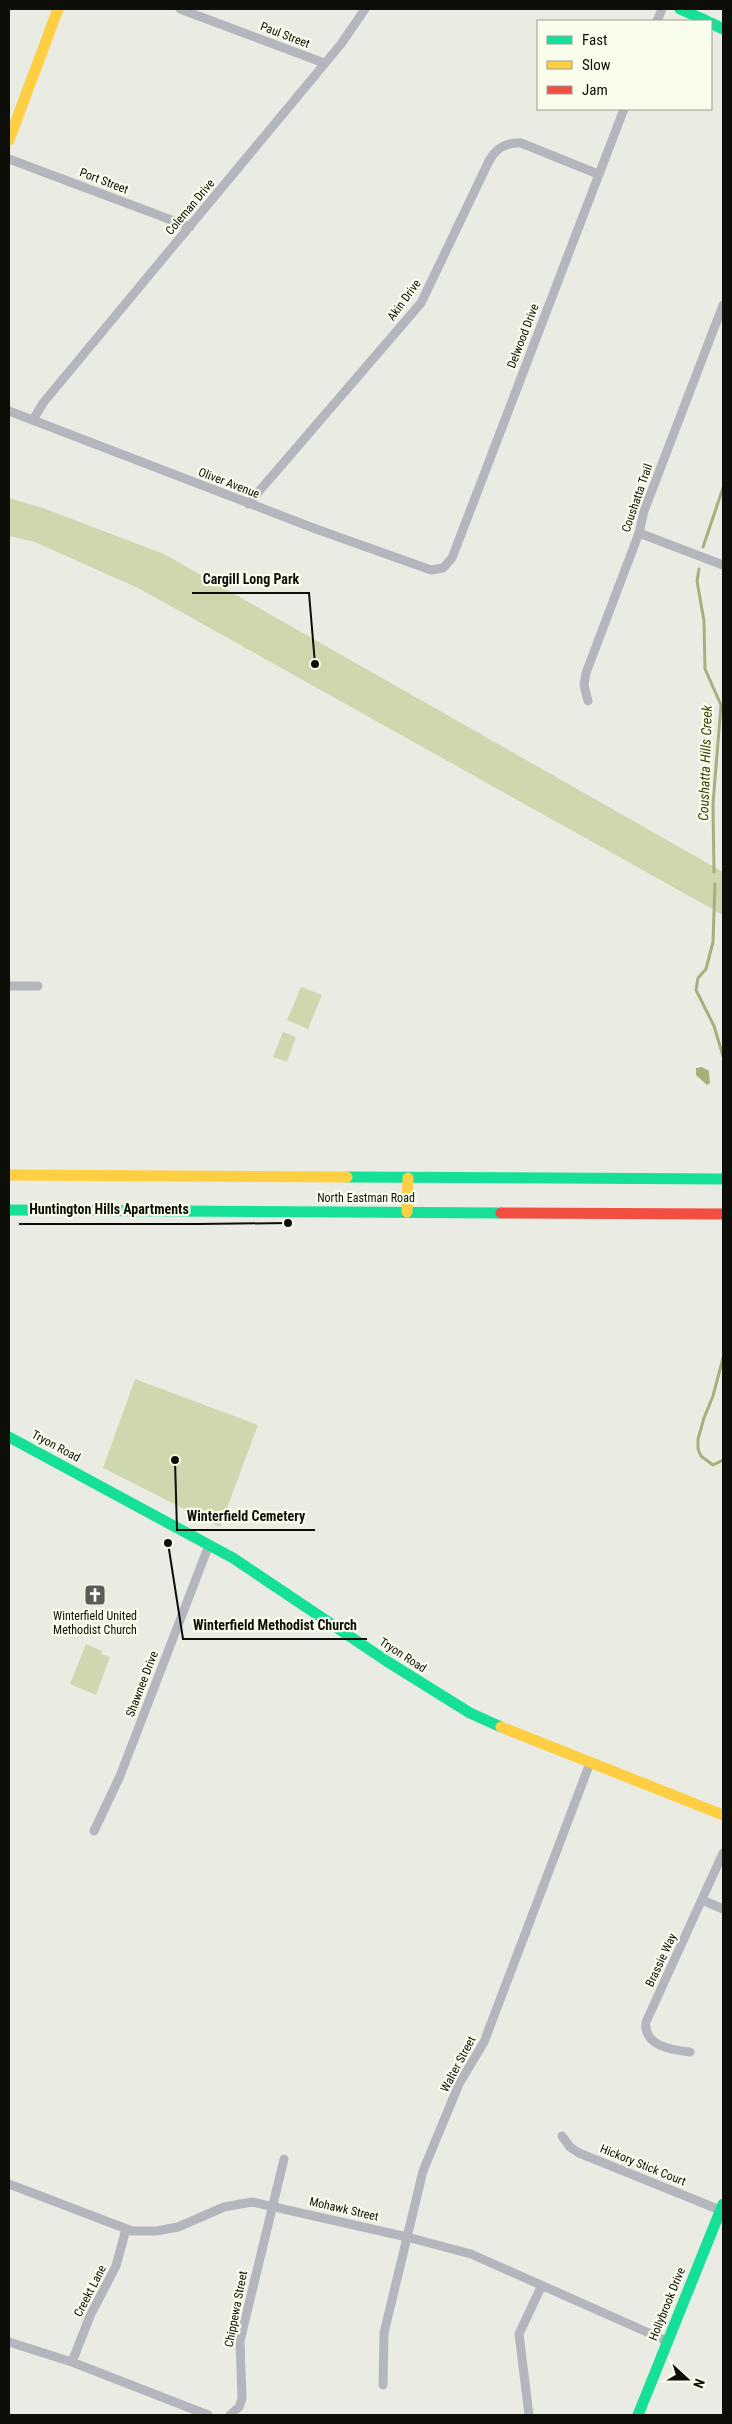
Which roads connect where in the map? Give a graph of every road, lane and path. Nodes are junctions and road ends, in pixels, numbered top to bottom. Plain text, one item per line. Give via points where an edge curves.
1 (58, 9) edge
2 (180, 9) edge
3 (365, 9) edge
4 (680, 9) edge
5 (704, 20) edge
6 (324, 64) junction
7 (624, 110) edge
8 (9, 140) edge
9 (9, 159) edge
10 (598, 174) junction
11 (190, 227) junction
12 (723, 305) edge
13 (9, 411) edge
14 (33, 420) junction
15 (248, 504) junction
16 (639, 533) junction
17 (723, 565) edge
18 (442, 568) joint
19 (588, 701) dead end
20 (9, 986) edge
21 (38, 986) dead end
22 (9, 1175) edge
23 (408, 1178) junction
24 (723, 1179) edge
25 (9, 1210) edge
26 (407, 1212) junction
27 (723, 1214) edge
28 (9, 1437) edge
29 (209, 1545) junction
30 (590, 1763) junction
31 (723, 1815) edge
32 (94, 1831) dead end
33 (723, 1853) edge
34 (702, 1900) junction
35 (723, 1909) edge
36 (690, 2052) dead end
37 (562, 2136) dead end
38 (284, 2158) dead end
39 (9, 2184) edge
40 (272, 2205) junction
41 (722, 2207) edge
42 (126, 2230) junction
43 (407, 2237) junction
44 (540, 2287) junction
45 (9, 2342) edge
46 (667, 2342) junction
47 (72, 2362) junction
48 (383, 2385) dead end
49 (208, 2415) edge
50 (230, 2415) edge
51 (530, 2415) edge
52 (638, 2415) edge

1 - 8 main road
2 - 6 street, Paul Street
3 - 6 street, Coleman Drive
4 - 5 main road
6 - 11 street, Coleman Drive
7 - 10 street, Delwood Drive
9 - 11 street, Port Street
10 - 15 street, Akin Drive via 521,143 498,149 489,161 421,303
10 - 18 street, Delwood Drive via 452,558
11 - 14 street, Coleman Drive via 43,403
12 - 16 street, Coushatta Trail via 644,511
13 - 14 street, Oliver Avenue
14 - 15 street, Oliver Avenue
15 - 18 street, Oliver Avenue via 431,570
16 - 17 street
16 - 19 street, Coushatta Trail via 586,673 584,685
20 - 21 street
22 - 23 main road, North Eastman Road
23 - 24 main road, North Eastman Road
23 - 26 main road
25 - 26 main road, North Eastman Road
26 - 27 main road, North Eastman Road
28 - 29 main road, Tryon Road
29 - 30 main road, Tryon Road via 450,1701 512,1733
29 - 32 street, Shawnee Drive via 120,1776
30 - 31 main road, Tryon Road
30 - 43 street, Walter Street via 484,2042 459,2084 425,2166
33 - 34 street, Brassie Way
34 - 35 street
34 - 36 street, Brassie Way via 645,2025 647,2035 653,2041 671,2049
37 - 41 street, Hickory Stick Court via 579,2153
38 - 40 street, Chippewa Street
39 - 42 street, Mohawk Street
40 - 42 street, Mohawk Street via 252,2202 231,2204 171,2228 143,2232
40 - 43 street, Mohawk Street
40 - 50 street, Chippewa Street via 240,2341 242,2399
41 - 46 main road, Hollybrook Drive
42 - 47 street, Creekt Lane via 114,2271 90,2316
43 - 44 street, Mohawk Street via 471,2254
43 - 48 street, Walter Street via 384,2333
44 - 46 street, Mohawk Street
44 - 51 street via 519,2337
45 - 47 street
46 - 52 main road, Hollybrook Drive
47 - 49 street

